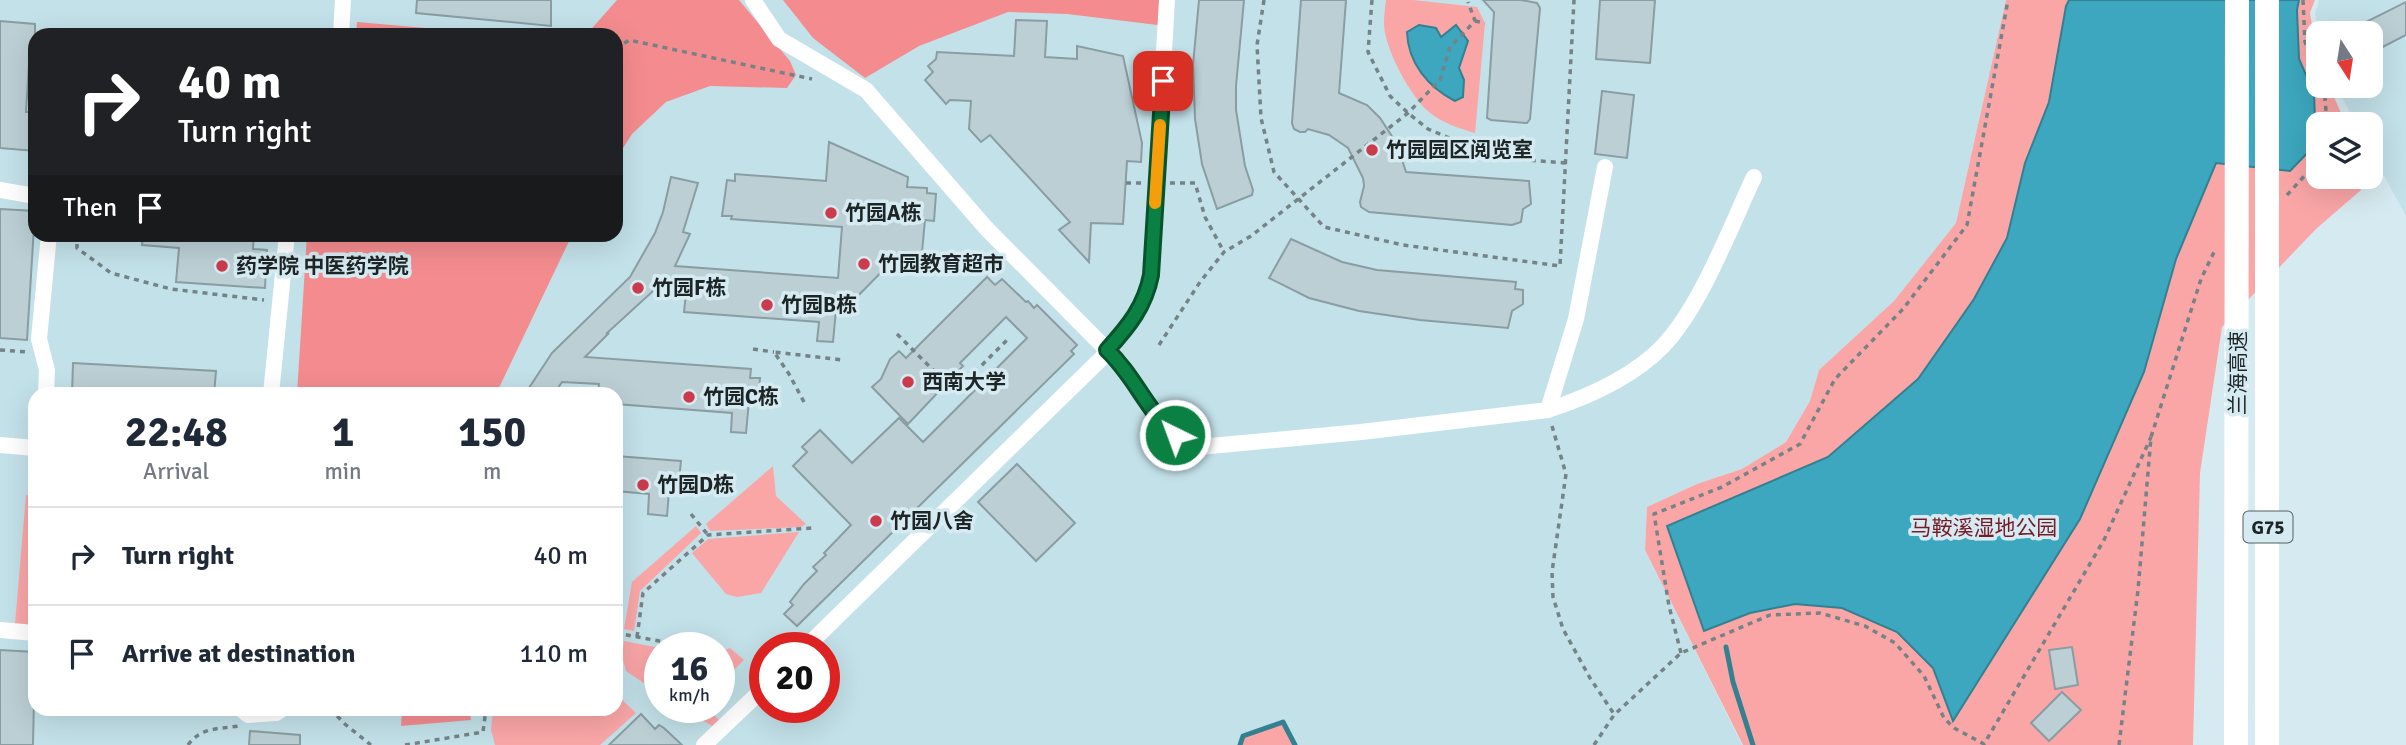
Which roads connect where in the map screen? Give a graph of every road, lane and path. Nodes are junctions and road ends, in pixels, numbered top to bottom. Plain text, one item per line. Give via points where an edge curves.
1 (343, 0) edge
2 (753, 0) edge
3 (1167, 0) edge
4 (1264, 0) edge
5 (1372, 0) edge
6 (1574, 0) edge
7 (2008, 0) edge
8 (2237, 0) edge
9 (2267, 0) edge
10 (2303, 0) edge
11 (1468, 2) dead end
12 (1475, 21) junction
13 (1485, 23) dead end
14 (341, 28) edge
15 (623, 44) edge
16 (2306, 44) edge
17 (820, 80) dead end
18 (1408, 113) junction
19 (1566, 163) junction
20 (1605, 167) dead end
21 (2306, 174) edge
22 (1754, 177) dead end
23 (1195, 183) dead end
24 (0, 190) edge
25 (28, 196) edge
26 (1298, 200) junction
27 (2281, 200) dead end
28 (48, 242) edge
29 (77, 242) edge
30 (286, 242) edge
31 (2217, 246) dead end
32 (1224, 252) junction
33 (280, 302) junction
34 (897, 334) dead end
35 (1010, 337) dead end
36 (1159, 345) dead end
37 (753, 349) dead end
38 (0, 350) edge
39 (1108, 350) junction
40 (774, 352) junction
41 (43, 354) junction
42 (843, 360) dead end
43 (46, 387) edge
44 (272, 387) edge
45 (804, 402) dead end
46 (1548, 410) junction
47 (2151, 437) junction
48 (0, 445) edge
49 (28, 447) edge
50 (691, 514) dead end
51 (812, 528) dead end
52 (708, 535) junction
53 (0, 630) edge
54 (28, 632) edge
55 (821, 632) edge
56 (623, 634) edge
57 (637, 637) junction
58 (644, 638) edge
59 (1681, 653) junction
60 (749, 702) edge
61 (1614, 715) junction
62 (241, 716) edge
63 (337, 716) edge
64 (485, 716) edge
65 (188, 745) edge
66 (371, 745) edge
67 (405, 745) edge
68 (704, 745) edge
69 (1594, 745) edge
70 (1985, 745) edge
71 (2119, 745) edge
72 (2236, 745) edge
73 (2267, 745) edge

1 - 14 street
2 - 39 street via 779,39 866,90 986,228
3 - 39 street via 1151,275 1135,318
4 - 26 path via 1257,45 1261,118 1273,172
5 - 18 path via 1368,52 1390,96
6 - 19 path
7 - 59 path via 1967,225 1903,309 1835,379 1800,444 1722,487 1654,514
8 - 72 highway, 兰海高速 / G75
9 - 73 highway, 兰海高速 / G75
10 - 16 path
11 - 12 path
12 - 13 path
12 - 18 path via 1450,47 1440,80
15 - 17 path via 629,40
18 - 19 path via 1428,129 1482,152
18 - 26 path
19 - 26 path via 1560,265 1403,246 1324,227
20 - 46 street via 1576,319
21 - 27 path
22 - 46 street via 1692,308 1664,345 1638,368 1577,401
23 - 32 path via 1205,217
24 - 25 street
26 - 32 path
28 - 41 street via 39,339
29 - 33 path via 77,248 111,273 171,289
30 - 33 street
31 - 47 path via 2201,279
32 - 36 path
33 - 44 street
34 - 35 path via 955,392
37 - 40 path
38 - 41 path
39 - 46 street via 1161,423 1189,448
39 - 55 street
40 - 42 path
40 - 45 path
41 - 43 street
46 - 61 path via 1566,474 1552,572 1553,597 1563,629
47 - 70 path via 2104,540
47 - 71 path
48 - 49 street
50 - 52 path
51 - 52 path
52 - 57 path via 643,593
53 - 54 street
56 - 57 path
57 - 58 path
59 - 61 path
59 - 70 path via 1770,615 1820,614 1866,626 1895,643 1924,676 1944,718
60 - 68 street
61 - 69 path
62 - 65 path via 239,727 211,728
63 - 66 path
64 - 67 path via 484,732

